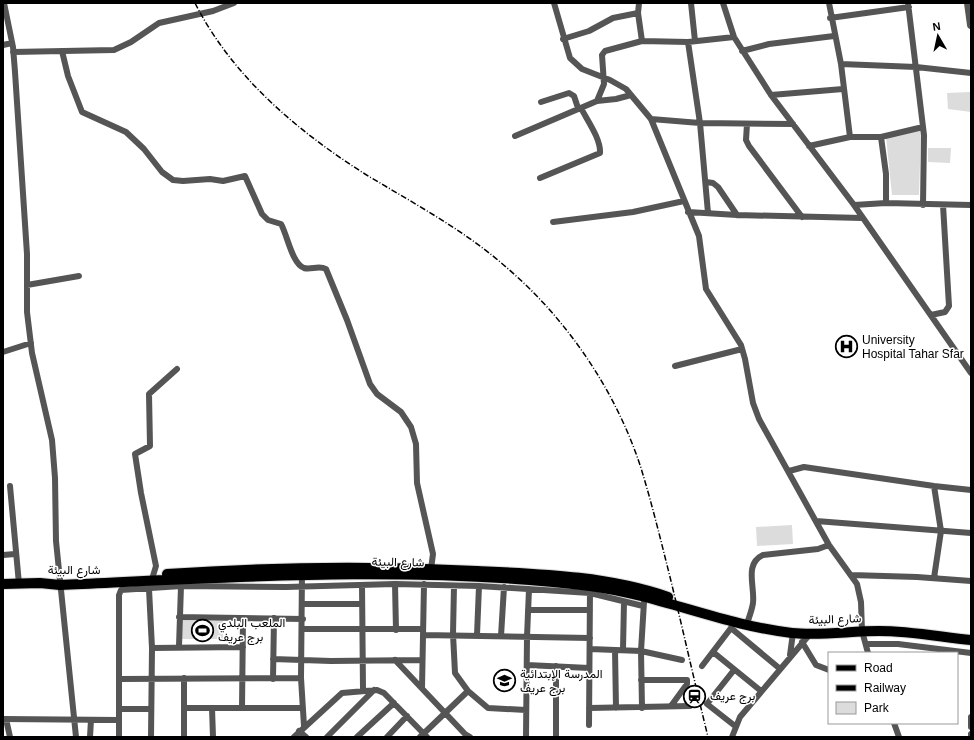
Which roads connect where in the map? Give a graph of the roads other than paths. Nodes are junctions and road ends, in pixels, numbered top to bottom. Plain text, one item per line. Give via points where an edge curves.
1 (4, 3) edge
2 (234, 3) edge
3 (554, 3) edge
4 (639, 3) edge
5 (691, 3) edge
6 (723, 3) edge
7 (829, 3) edge
8 (968, 3) edge
9 (909, 5) edge
10 (638, 13) junction
11 (830, 18) junction
12 (971, 25) edge
13 (834, 36) junction
14 (734, 37) junction
15 (563, 39) junction
16 (642, 41) junction
17 (695, 41) junction
18 (688, 42) junction
19 (12, 43) junction
20 (3, 45) edge
21 (742, 50) junction
22 (62, 51) junction
23 (14, 52) junction
24 (841, 64) junction
25 (916, 67) junction
26 (971, 73) edge
27 (604, 77) junction
28 (843, 90) junction
29 (631, 95) junction
30 (771, 95) junction
31 (597, 101) junction
32 (541, 102) dead end
33 (579, 108) junction
34 (651, 119) junction
35 (700, 123) junction
36 (747, 124) junction
37 (793, 124) junction
38 (923, 127) junction
39 (515, 136) dead end
40 (850, 137) junction
41 (881, 137) junction
42 (810, 146) junction
43 (540, 178) dead end
44 (706, 182) junction
45 (684, 201) junction
46 (886, 203) junction
47 (854, 205) junction
48 (923, 205) junction
49 (943, 205) junction
50 (971, 205) edge
51 (688, 212) junction
52 (708, 213) junction
53 (737, 215) junction
54 (802, 217) junction
55 (862, 218) junction
56 (553, 222) dead end
57 (79, 276) dead end
58 (27, 285) junction
59 (931, 315) junction
60 (31, 343) junction
61 (742, 349) junction
62 (3, 352) edge
63 (675, 366) dead end
64 (177, 369) dead end
65 (971, 373) edge
66 (789, 471) junction
67 (10, 486) dead end
68 (934, 486) junction
69 (971, 490) edge
70 (816, 521) junction
71 (941, 531) junction
72 (971, 533) edge
73 (829, 545) junction
74 (15, 554) junction
75 (3, 555) edge
76 (431, 568) junction
77 (852, 575) junction
78 (302, 577) junction
79 (934, 578) junction
80 (971, 581) edge
81 (60, 582) junction
82 (151, 582) junction
83 (3, 584) edge
84 (19, 584) junction
85 (395, 584) junction
86 (424, 584) junction
87 (362, 585) junction
88 (181, 586) junction
89 (454, 586) junction
90 (479, 586) junction
91 (590, 586) junction
92 (504, 587) junction
93 (529, 589) junction
94 (624, 602) junction
95 (644, 602) junction
96 (303, 604) junction
97 (362, 604) junction
98 (528, 610) junction
99 (590, 610) junction
100 (702, 612) junction
101 (179, 617) junction
102 (243, 618) junction
103 (274, 618) junction
104 (303, 619) junction
105 (732, 624) junction
106 (747, 624) junction
107 (302, 629) junction
108 (362, 630) junction
109 (396, 630) junction
110 (862, 631) junction
111 (422, 632) junction
112 (793, 633) junction
113 (453, 634) junction
114 (810, 634) junction
115 (477, 635) junction
116 (501, 636) junction
117 (527, 637) junction
118 (590, 638) junction
119 (971, 640) edge
120 (802, 642) junction
121 (866, 644) junction
122 (179, 646) junction
123 (242, 647) junction
124 (152, 648) junction
125 (590, 649) junction
126 (623, 649) junction
127 (615, 650) junction
128 (641, 651) junction
129 (712, 652) junction
130 (868, 652) edge
131 (971, 653) edge
132 (790, 655) junction
133 (273, 659) junction
134 (302, 659) junction
135 (362, 660) junction
136 (395, 660) junction
137 (422, 660) junction
138 (682, 660) dead end
139 (527, 665) junction
140 (556, 666) junction
141 (702, 666) dead end
142 (589, 668) junction
143 (779, 668) junction
144 (734, 670) junction
145 (828, 670) edge
146 (151, 678) junction
147 (184, 678) junction
148 (301, 678) junction
149 (120, 679) junction
150 (242, 679) junction
151 (273, 679) junction
152 (641, 680) junction
153 (422, 688) junction
154 (363, 690) junction
155 (374, 690) junction
156 (468, 691) junction
157 (761, 691) junction
158 (394, 703) junction
159 (671, 706) junction
160 (690, 706) dead end
161 (184, 708) junction
162 (212, 708) junction
163 (242, 708) junction
164 (302, 708) junction
165 (589, 708) junction
166 (616, 708) junction
167 (642, 708) junction
168 (119, 709) junction
169 (151, 709) junction
170 (526, 710) junction
171 (446, 712) junction
172 (407, 716) junction
173 (971, 717) edge
174 (4, 719) edge
175 (73, 720) junction
176 (91, 720) junction
177 (119, 720) junction
178 (894, 724) edge
179 (589, 725) dead end
180 (735, 726) junction
181 (971, 727) edge
182 (302, 729) junction
183 (423, 736) edge
184 (9, 737) edge
185 (76, 737) edge
186 (90, 737) edge
187 (119, 737) edge
188 (151, 737) edge
189 (184, 737) edge
190 (213, 737) edge
191 (294, 737) edge
192 (306, 737) edge
193 (327, 737) edge
194 (357, 737) edge
195 (387, 737) edge
196 (470, 737) edge
197 (526, 737) edge
198 (556, 737) edge
199 (732, 737) edge
200 (899, 737) edge

1 - 19 street
2 - 22 street via 213,11 159,23 114,50
3 - 15 street
4 - 10 street
5 - 17 street
6 - 14 street
7 - 11 street
8 - 12 street
9 - 11 street
9 - 25 street
10 - 15 street via 613,18 589,32
10 - 16 street
11 - 13 street
13 - 21 street
13 - 24 street
14 - 17 street
14 - 21 street
15 - 27 street via 575,64 586,72
16 - 18 street
16 - 27 street via 602,53
17 - 18 street
18 - 35 street
19 - 20 street
19 - 23 street
21 - 30 street
22 - 23 street
22 - 76 street via 68,76 82,112 126,132 173,180 223,181 245,176 262,214 268,220 281,224 300,266 326,269 347,320 364,373 377,394 401,412 411,427 416,444 417,483 433,554
23 - 58 street
24 - 25 street
24 - 28 street
25 - 26 street
25 - 38 street
27 - 29 street
27 - 31 street
28 - 30 street
28 - 40 street
29 - 31 street
29 - 34 street
30 - 37 street
31 - 33 street
32 - 33 street via 569,93 574,96
33 - 39 street
33 - 43 street via 594,133 600,153
34 - 35 street
34 - 45 street
35 - 36 street
35 - 44 street
36 - 37 street
36 - 54 street via 746,140 749,146
37 - 42 street
38 - 41 street
38 - 48 street
40 - 41 street
40 - 42 street
41 - 46 street via 886,174
42 - 47 street
44 - 52 street
44 - 53 street via 718,187
45 - 51 street
45 - 56 street via 633,212
46 - 47 street
46 - 48 street
47 - 55 street
48 - 49 street
49 - 50 street
49 - 59 street via 949,306 944,312
51 - 52 street
51 - 61 street via 699,236 706,289
52 - 53 street
53 - 54 street
54 - 55 street
55 - 59 street
57 - 58 street
58 - 60 street
59 - 65 street
60 - 62 street
60 - 81 street via 52,440
61 - 63 street
61 - 66 street via 755,411
64 - 82 street via 149,394 150,446 136,454 156,566
66 - 68 street via 804,467
66 - 70 street
67 - 74 street
68 - 69 street
68 - 71 street
70 - 71 street
70 - 73 street
71 - 72 street
71 - 79 street
73 - 77 street
73 - 106 street via 757,558 752,570 753,603
74 - 75 street
74 - 84 street
76 - 78 main road, شارع البيئة
76 - 91 main road, شارع البيئة
77 - 79 street
77 - 110 street via 860,596
78 - 82 main road, شارع البيئة
78 - 87 street
78 - 88 street
78 - 91 main road, شارع البيئة via 430,576
78 - 96 street
79 - 80 street
81 - 82 main road, شارع البيئة
81 - 84 main road, شارع البيئة
81 - 175 street
82 - 88 street
82 - 124 street
82 - 149 street via 119,592
83 - 84 main road, شارع البيئة
85 - 86 street
85 - 87 street
85 - 109 street
86 - 89 street
86 - 111 street
87 - 97 street
88 - 101 street
89 - 90 street
89 - 113 street
90 - 92 street
90 - 115 street
91 - 93 street
91 - 94 street
91 - 95 main road, شارع البيئة
91 - 99 street
91 - 100 main road, شارع البيئة via 640,588
92 - 93 street
92 - 116 street
93 - 98 street
94 - 95 street
94 - 126 street
95 - 100 main road, شارع البيئة
95 - 128 street
96 - 97 street
96 - 104 street
97 - 108 street
98 - 99 street
98 - 117 street
99 - 118 street
100 - 105 main road, شارع البيئة
101 - 102 street
101 - 122 street
102 - 103 street
102 - 123 street
103 - 104 street
103 - 133 street
104 - 107 street
105 - 106 main road, شارع البيئة
105 - 129 street
105 - 143 street
106 - 112 main road, شارع البيئة
107 - 108 street
107 - 134 street
108 - 109 street
108 - 135 street
109 - 111 street
110 - 114 main road, شارع البيئة
110 - 119 main road, شارع البيئة via 898,631
110 - 121 street
111 - 113 street
111 - 137 street
112 - 114 main road, شارع البيئة
112 - 132 street
113 - 115 street
113 - 156 street via 455,673
114 - 120 street
115 - 116 street
116 - 117 street
117 - 118 street
117 - 139 street
118 - 125 street
120 - 132 street
120 - 145 street via 816,665
121 - 130 street
121 - 131 street via 898,644
122 - 123 street
122 - 124 street
123 - 150 street
124 - 146 street
125 - 127 street
125 - 142 street
126 - 127 street
126 - 128 street
127 - 166 street
128 - 138 street
128 - 152 street
129 - 141 street
129 - 144 street
132 - 143 street
133 - 134 street
133 - 151 street
134 - 135 street
134 - 148 street
135 - 136 street
135 - 154 street
136 - 137 street
136 - 153 street
137 - 153 street
139 - 140 street
139 - 170 street
140 - 142 street
140 - 198 street
142 - 165 street
143 - 157 street
144 - 157 street
144 - 180 street via 707,704
146 - 147 street
146 - 149 street
146 - 169 street
147 - 150 street
147 - 161 street
148 - 151 street
148 - 164 street
149 - 168 street
150 - 151 street
150 - 163 street
152 - 159 street via 687,680 687,684
152 - 167 street
153 - 171 street
154 - 155 street
154 - 182 street via 342,693
155 - 158 street via 382,691
155 - 193 street
156 - 170 street via 488,708
156 - 171 street
157 - 180 street
158 - 172 street
158 - 194 street
159 - 160 street
159 - 167 street
161 - 162 street
161 - 189 street
162 - 163 street
162 - 190 street
163 - 164 street
164 - 182 street
165 - 166 street
165 - 179 street
166 - 167 street
168 - 169 street
168 - 177 street
169 - 188 street
170 - 197 street
171 - 183 street
171 - 196 street
172 - 183 street
172 - 195 street
173 - 181 street
174 - 175 street
174 - 184 street
175 - 176 street
175 - 185 street
176 - 177 street
176 - 186 street
177 - 187 street
178 - 200 street
180 - 199 street
182 - 191 street
182 - 192 street

